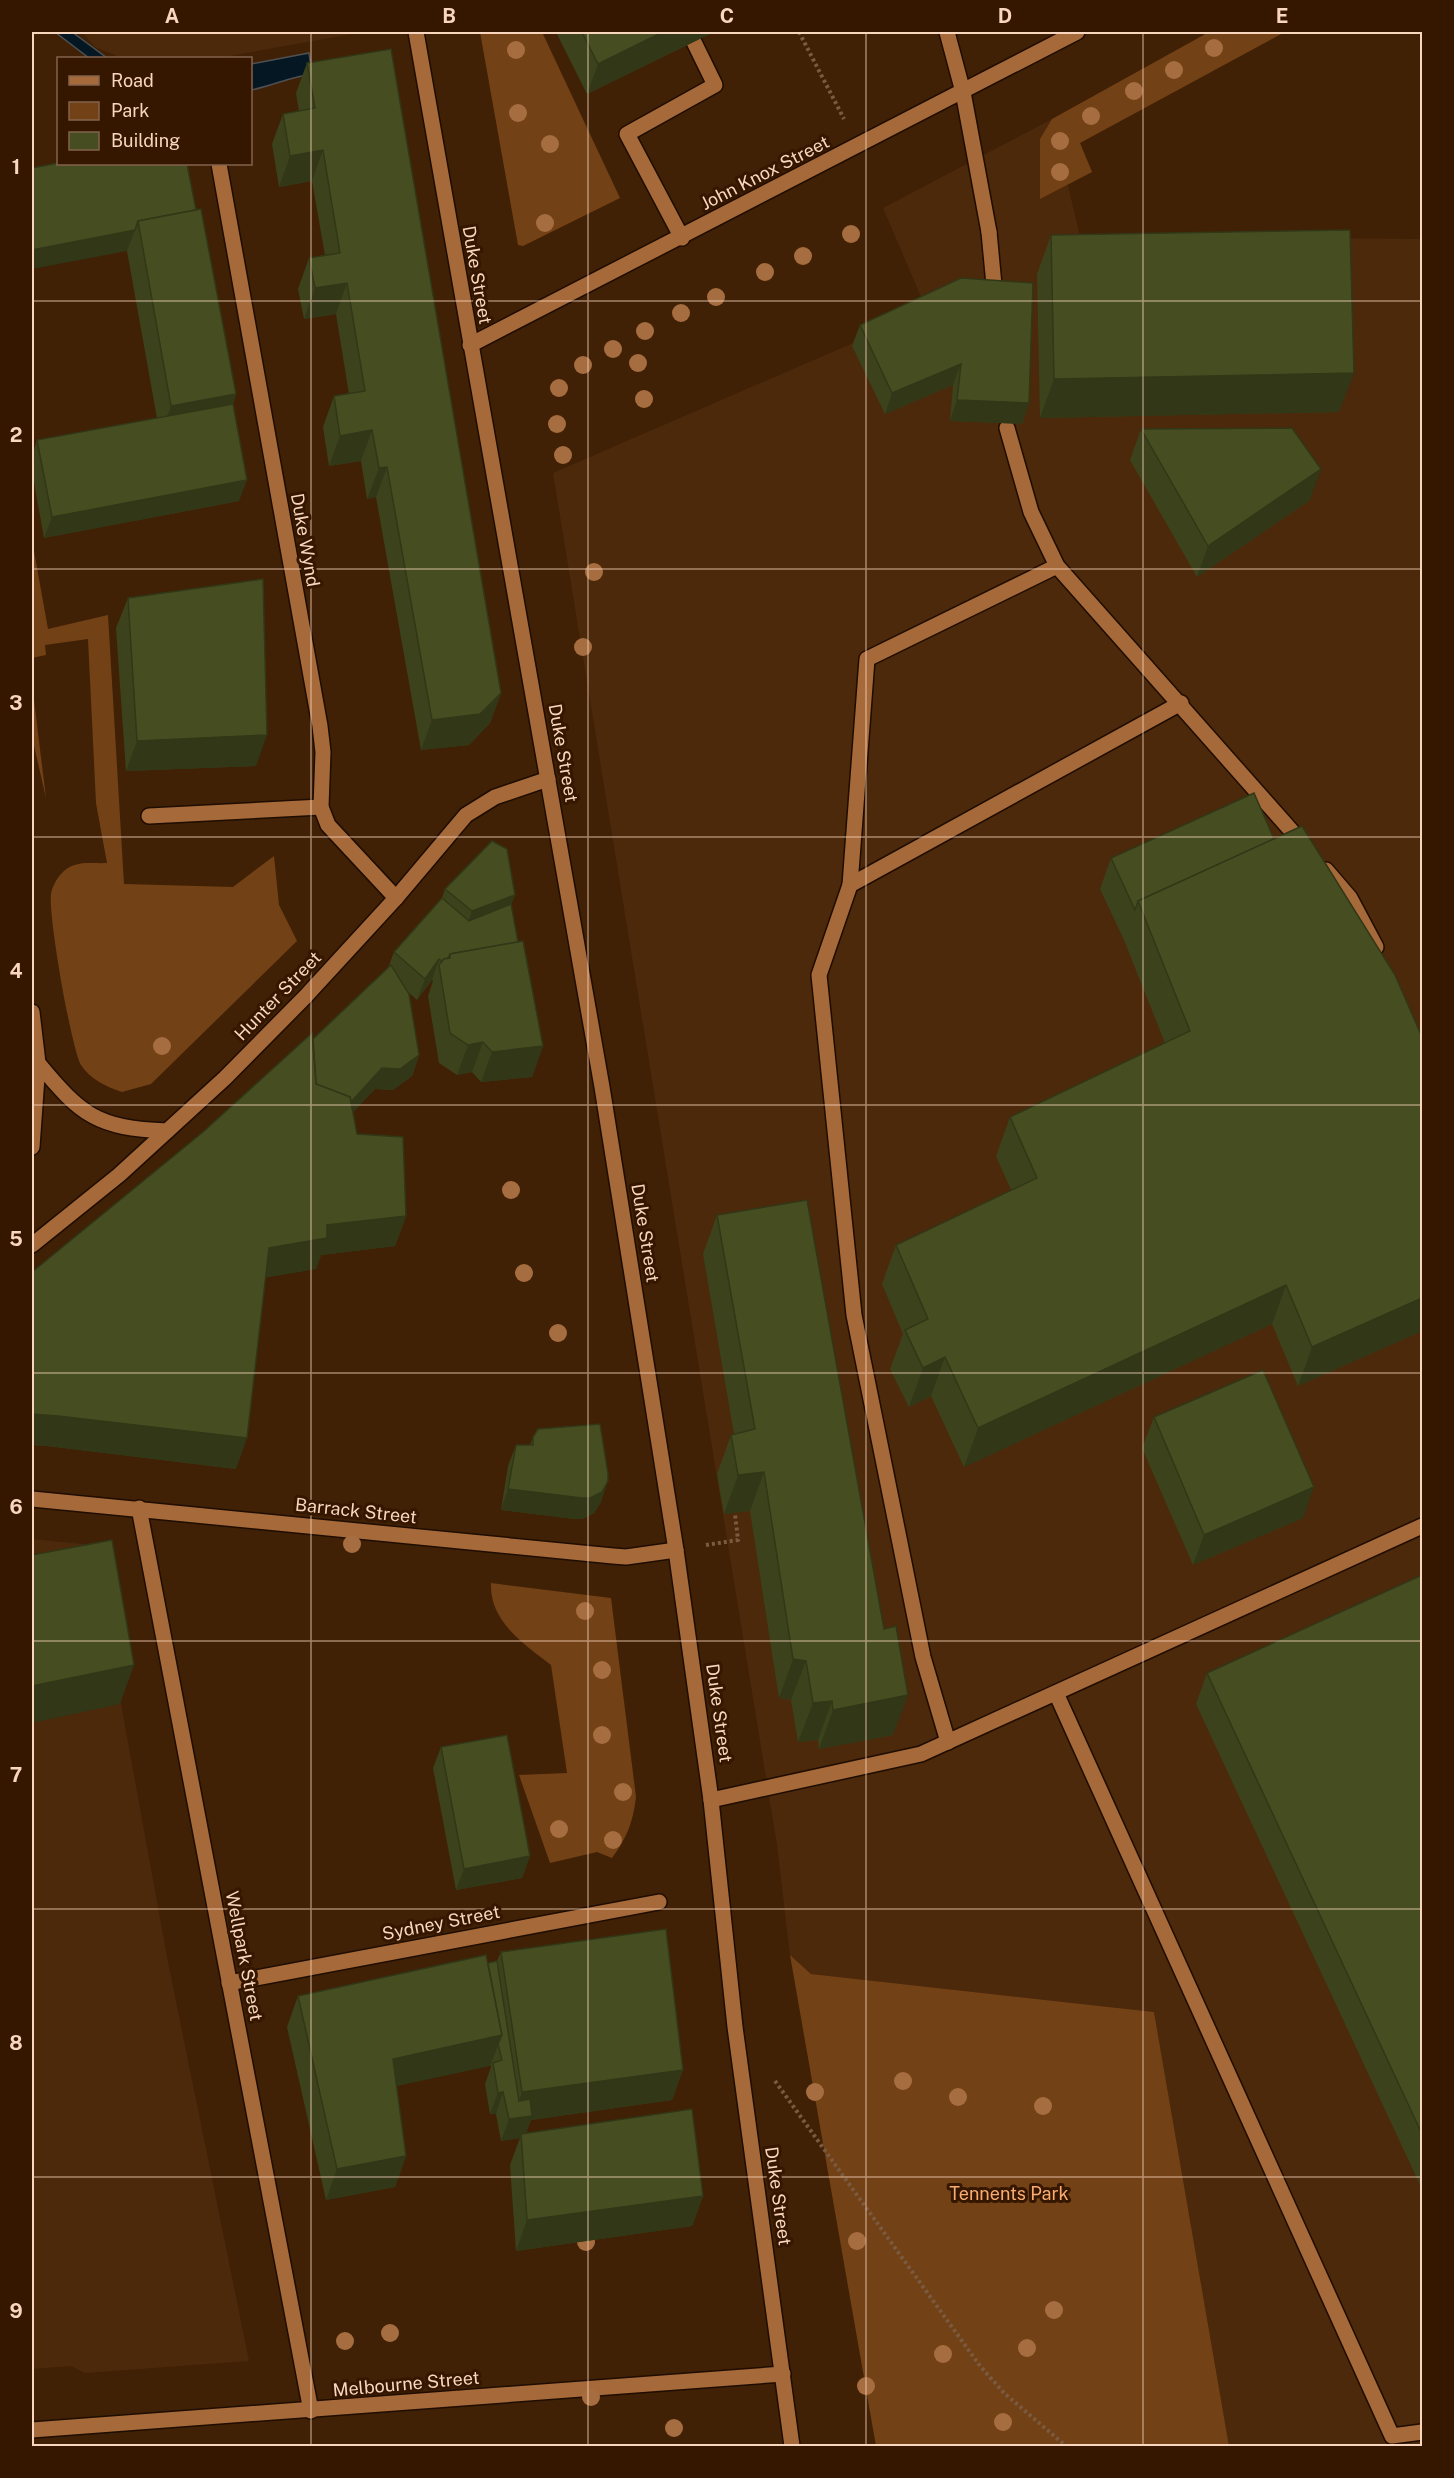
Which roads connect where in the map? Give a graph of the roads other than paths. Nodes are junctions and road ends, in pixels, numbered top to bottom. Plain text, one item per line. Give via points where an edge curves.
1 (416, 32) edge
2 (947, 32) edge
3 (1077, 32) edge
4 (693, 40) dead end
5 (963, 92) junction
6 (219, 165) edge
7 (682, 238) junction
8 (994, 285) edge
9 (470, 345) junction
10 (1007, 428) dead end
11 (1057, 566) junction
12 (1181, 703) junction
13 (548, 779) junction
14 (321, 807) junction
15 (149, 816) dead end
16 (850, 885) junction
17 (396, 898) junction
18 (1381, 958) edge
19 (32, 1012) edge
20 (38, 1063) junction
21 (168, 1131) junction
22 (32, 1147) edge
23 (32, 1245) edge
24 (32, 1499) edge
25 (139, 1508) junction
26 (1422, 1526) edge
27 (676, 1550) junction
28 (1056, 1693) junction
29 (948, 1742) junction
30 (711, 1800) junction
31 (659, 1902) dead end
32 (229, 1983) junction
33 (783, 2374) junction
34 (311, 2411) junction
35 (32, 2430) edge
36 (1422, 2432) edge
37 (792, 2446) edge

1 - 9 street, Duke Street
2 - 5 street
3 - 5 street, John Knox Street
4 - 7 street via 715,85 627,134
5 - 7 street, John Knox Street
5 - 8 street via 989,232
6 - 14 street, Duke Wynd via 320,726
7 - 9 street, John Knox Street
9 - 13 street, Duke Street
10 - 11 street via 1031,512
11 - 12 street
11 - 16 street via 867,659
12 - 16 street
12 - 18 street via 1350,898
13 - 17 street, Hunter Street via 495,798 466,815
13 - 27 street, Duke Street
14 - 15 street
14 - 17 street via 328,825
16 - 29 street via 819,975 854,1315 923,1657
17 - 21 street, Hunter Street via 297,1006
19 - 20 street
20 - 21 street via 69,1100 88,1115 132,1130
20 - 22 street
21 - 23 street, Hunter Street
24 - 25 street, Barrack Street
25 - 27 street, Barrack Street via 613,1556
25 - 32 street, Wellpark Street
26 - 28 street
27 - 30 street, Duke Street
28 - 29 street
28 - 36 street via 1392,2436
29 - 30 street via 921,1754
30 - 33 street, Duke Street via 735,2027
31 - 32 street, Sydney Street
32 - 34 street, Wellpark Street
33 - 34 street, Melbourne Street
33 - 37 street, Duke Street
34 - 35 street, Melbourne Street

